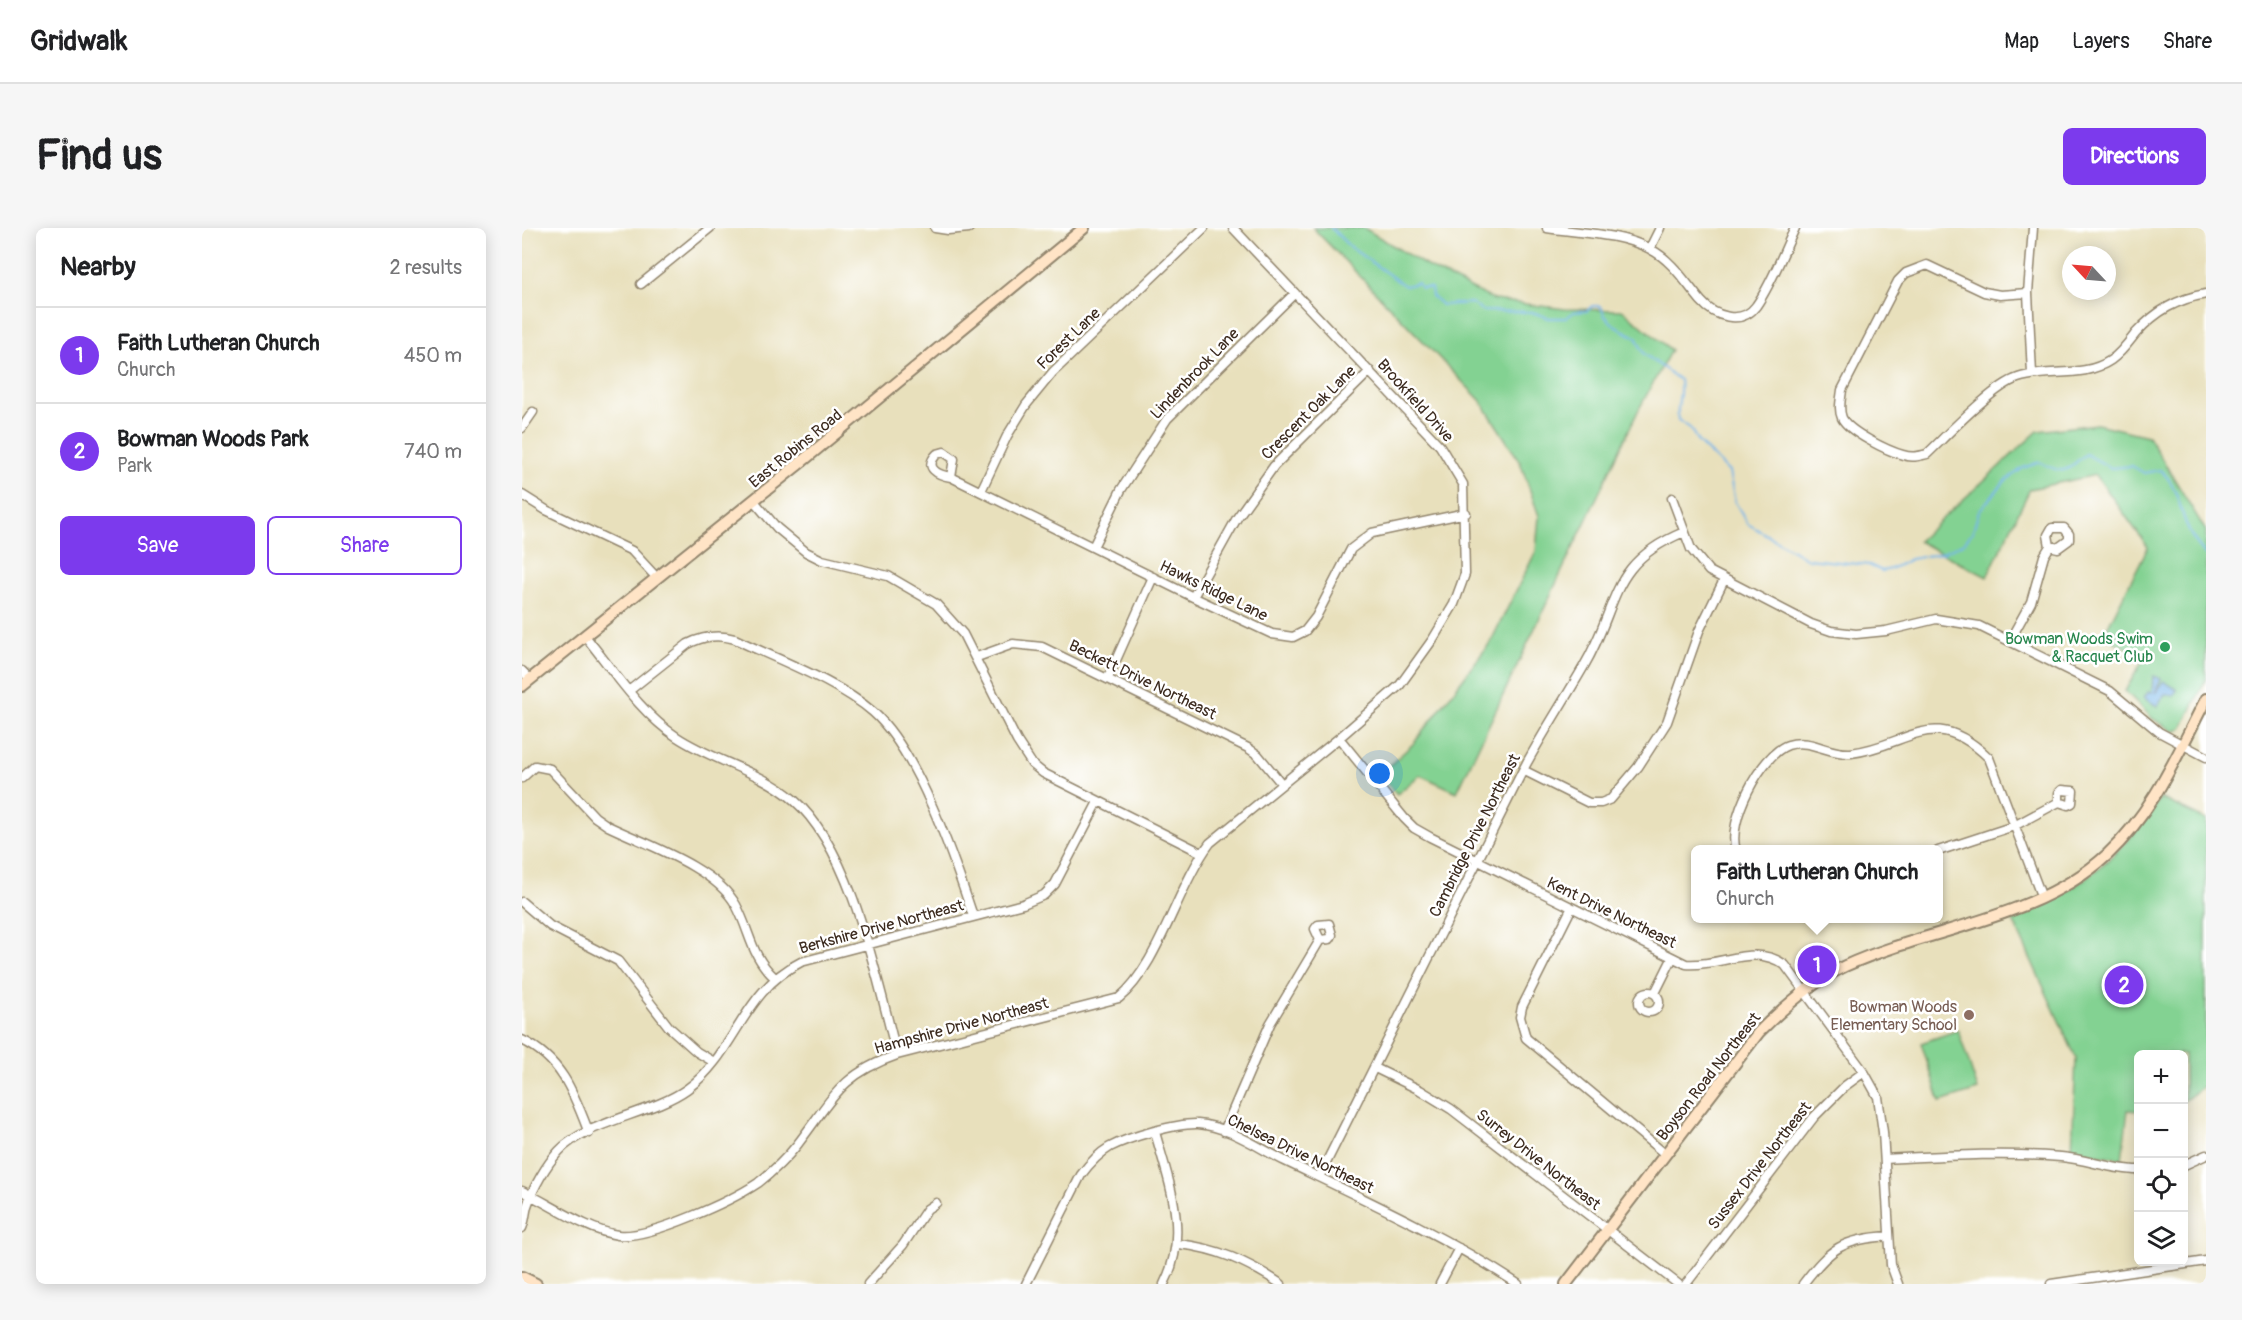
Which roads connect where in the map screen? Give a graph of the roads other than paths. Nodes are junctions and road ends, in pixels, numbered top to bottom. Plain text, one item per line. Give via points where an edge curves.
1 (710, 228) edge
2 (935, 228) edge
3 (969, 228) edge
4 (1084, 228) edge
5 (1204, 228) edge
6 (1233, 228) edge
7 (1547, 228) edge
8 (1660, 228) edge
9 (1795, 228) edge
10 (2034, 228) edge
11 (1650, 248) junction
12 (641, 284) dead end
13 (1295, 293) junction
14 (2028, 293) junction
15 (2206, 294) edge
16 (1370, 372) junction
17 (2032, 374) junction
18 (533, 412) dead end
19 (522, 428) edge
20 (951, 477) dead end
21 (981, 491) junction
22 (522, 495) edge
23 (1672, 498) dead end
24 (754, 501) junction
25 (1466, 513) junction
26 (1684, 532) junction
27 (2050, 546) dead end
28 (1094, 547) junction
29 (1153, 577) junction
30 (657, 578) junction
31 (1724, 580) junction
32 (1193, 597) junction
33 (585, 636) junction
34 (2010, 640) junction
35 (977, 657) junction
36 (522, 671) edge
37 (1107, 678) junction
38 (526, 683) edge
39 (630, 690) junction
40 (2206, 699) edge
41 (1339, 738) junction
42 (2182, 745) junction
43 (2206, 758) edge
44 (1523, 770) junction
45 (522, 778) edge
46 (1281, 783) junction
47 (1098, 802) junction
48 (2059, 802) dead end
49 (2014, 826) junction
50 (1736, 845) edge
51 (1943, 849) edge
52 (1202, 853) junction
53 (1478, 861) junction
54 (2042, 898) junction
55 (522, 902) edge
56 (1571, 909) junction
57 (973, 916) junction
58 (1320, 940) dead end
59 (868, 945) junction
60 (1672, 959) junction
61 (775, 978) junction
62 (1806, 991) junction
63 (1655, 993) dead end
64 (522, 1040) edge
65 (897, 1055) junction
66 (714, 1062) junction
67 (1375, 1068) junction
68 (1864, 1072) junction
69 (1224, 1131) junction
70 (1155, 1132) junction
71 (589, 1133) junction
72 (1665, 1154) junction
73 (2206, 1155) edge
74 (1885, 1159) junction
75 (2188, 1163) edge
76 (2134, 1170) edge
77 (1319, 1177) junction
78 (522, 1191) edge
79 (532, 1196) junction
80 (936, 1203) dead end
81 (525, 1208) edge
82 (522, 1228) edge
83 (1606, 1230) junction
84 (1888, 1236) junction
85 (1178, 1244) junction
86 (1459, 1248) junction
87 (2206, 1261) edge
88 (522, 1277) edge
89 (536, 1284) edge
90 (868, 1284) edge
91 (1026, 1284) edge
92 (1164, 1284) edge
93 (1281, 1284) edge
94 (1440, 1284) edge
95 (1518, 1284) edge
96 (1566, 1284) edge
97 (1678, 1284) edge
98 (1686, 1284) edge
99 (1803, 1284) edge
100 (1899, 1284) edge
101 (2051, 1284) edge

1 - 12 street
2 - 3 street
4 - 24 main road, East Robins Road
5 - 21 street, Forest Lane via 1053,372 1007,436
6 - 13 street, Brookfield Drive
7 - 11 street via 1621,239
8 - 11 street
9 - 11 street via 1755,307 1727,318 1711,312 1684,279
10 - 14 street
13 - 16 street, Brookfield Drive
13 - 28 street, Lindenbrook Lane via 1167,419 1121,490
14 - 17 street
14 - 17 street via 1984,292 1927,265 1906,273 1898,281 1847,380 1840,404 1842,418 1851,430 1903,455 1927,454 2007,382
15 - 17 street via 2186,297 2167,306 2111,360 2090,369
16 - 25 street, Brookfield Drive via 1440,446 1463,484
16 - 32 street, Crescent Oak Lane via 1274,466 1237,518
18 - 19 street
20 - 21 street, Hawks Ridge Lane
21 - 28 street, Hawks Ridge Lane
22 - 30 street via 632,551
23 - 26 street
24 - 30 main road, East Robins Road
24 - 35 street via 777,528 806,552 822,560 888,576 928,599 963,634
25 - 32 street, Hawks Ridge Lane via 1372,534 1351,549 1316,617 1305,631 1293,637 1272,634
25 - 41 street, Brookfield Drive via 1465,574 1454,604 1400,685
26 - 31 street via 1700,561
26 - 44 street, Cambridge Drive Northeast via 1648,550 1630,567 1617,587 1585,665 1550,718
27 - 34 street via 2031,602
28 - 29 street, Hawks Ridge Lane
29 - 32 street, Hawks Ridge Lane
29 - 37 street
30 - 33 main road, East Robins Road
31 - 34 street via 1831,632 1886,632 1936,619 1979,626
31 - 44 street via 1699,631 1667,722 1638,767 1611,799 1589,803
33 - 38 main road, East Robins Road
33 - 39 street
34 - 42 street via 2110,691 2159,732
35 - 37 street, Beckett Drive Northeast via 1000,647 1027,644 1042,647
35 - 47 street via 1032,764 1057,783
36 - 38 street
37 - 46 street, Beckett Drive Northeast via 1248,748
39 - 57 street via 688,644 722,635 857,700 891,731 904,755 954,857
39 - 59 street via 676,737 778,789 802,808 843,874
40 - 42 main road, Boyson Road Northeast
41 - 46 street, Hampshire Drive Northeast
41 - 53 street, Kent Drive Northeast via 1414,828
42 - 43 street
42 - 54 main road, Boyson Road Northeast via 2158,793 2120,842 2088,870
44 - 53 street, Cambridge Drive Northeast
45 - 61 street via 535,766 550,769 608,826 710,877 736,904 751,948
46 - 52 street, Hampshire Drive Northeast
47 - 52 street
47 - 57 street, Berkshire Drive Northeast via 1064,872 1044,895
48 - 49 street
49 - 50 street via 1989,758 1957,735 1921,730 1848,753 1802,743 1776,752 1761,768 1736,819
49 - 51 street
49 - 54 street
52 - 65 street, Hampshire Drive Northeast via 1139,977 1119,998
53 - 56 street, Kent Drive Northeast
53 - 67 street, Cambridge Drive Northeast
54 - 62 main road, Boyson Road Northeast via 1844,966
55 - 66 street via 550,926 618,961 669,1027
56 - 60 street, Kent Drive Northeast
56 - 72 street via 1522,1007 1522,1028 1535,1046
57 - 59 street, Berkshire Drive Northeast
58 - 69 street via 1270,1024
59 - 61 street, Berkshire Drive Northeast via 801,962
59 - 65 street
60 - 62 street, Kent Drive Northeast via 1698,965 1746,955 1769,956 1785,965
60 - 63 street
61 - 66 street, Berkshire Drive Northeast
62 - 68 street, Kent Drive Northeast
62 - 72 main road, Boyson Road Northeast via 1759,1032
64 - 71 street via 552,1060 564,1074
65 - 79 street, Hampshire Drive Northeast via 869,1066 840,1087 797,1146 757,1183 651,1232 616,1235
66 - 71 street, Berkshire Drive Northeast via 685,1091
67 - 77 street, Cambridge Drive Northeast
67 - 83 street, Surrey Drive Northeast via 1451,1109
68 - 74 street, Kent Drive Northeast via 1882,1111
68 - 98 street, Sussex Drive Northeast via 1814,1118
69 - 70 street, Chelsea Drive Northeast via 1196,1124
69 - 77 street, Chelsea Drive Northeast
70 - 85 street via 1170,1186
70 - 91 street, Chelsea Drive Northeast via 1110,1147 1090,1163
71 - 79 street, Berkshire Drive Northeast via 559,1151
72 - 83 main road, Boyson Road Northeast
73 - 75 street
74 - 76 street via 2015,1154 2065,1157
74 - 84 street, Kent Drive Northeast
77 - 86 street, Chelsea Drive Northeast
78 - 79 street, Hampshire Drive Northeast
79 - 81 street, Berkshire Drive Northeast
80 - 90 street via 927,1209 903,1245
81 - 82 street, Berkshire Drive Northeast
83 - 96 main road, Boyson Road Northeast
83 - 97 street, Surrey Drive Northeast
84 - 99 street via 1844,1243 1828,1253
84 - 100 street, Kent Drive Northeast via 1891,1265
85 - 92 street
85 - 93 street via 1200,1246 1243,1260
86 - 94 street
86 - 95 street, Chelsea Drive Northeast
87 - 101 street
88 - 89 main road

